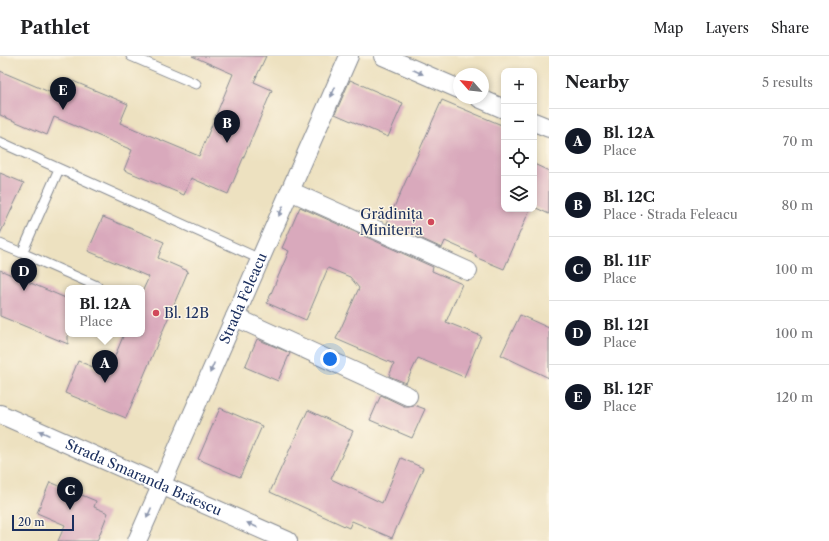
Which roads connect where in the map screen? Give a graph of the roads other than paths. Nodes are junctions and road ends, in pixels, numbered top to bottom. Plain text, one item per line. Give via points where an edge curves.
1 (131, 56) edge
2 (349, 56) edge
3 (383, 56) edge
4 (196, 84) dead end
5 (453, 86) edge
6 (489, 102) edge
7 (501, 108) edge
8 (537, 123) edge
9 (549, 128) edge
10 (0, 142) edge
11 (59, 169) junction
12 (290, 191) junction
13 (0, 244) edge
14 (22, 253) junction
15 (260, 259) junction
16 (468, 271) dead end
17 (95, 285) edge
18 (235, 317) junction
19 (408, 396) dead end
20 (0, 414) edge
21 (161, 485) junction
22 (137, 541) edge
23 (288, 541) edge

1 - 4 lane
2 -> 12 street, Strada Feleacu
3 -> 5 street
6 - 7 street
8 - 9 street
10 - 11 lane
11 - 14 lane
11 - 15 lane
12 -> 15 street, Strada Feleacu
12 - 16 street
13 - 14 lane
14 - 17 lane
15 - 18 street, Strada Feleacu
18 - 19 street
18 -> 21 street, Strada Feleacu
21 -> 20 street, Strada Smaranda Brăescu
21 -> 22 street, Strada Feleacu
23 -> 21 street, Strada Smaranda Brăescu

